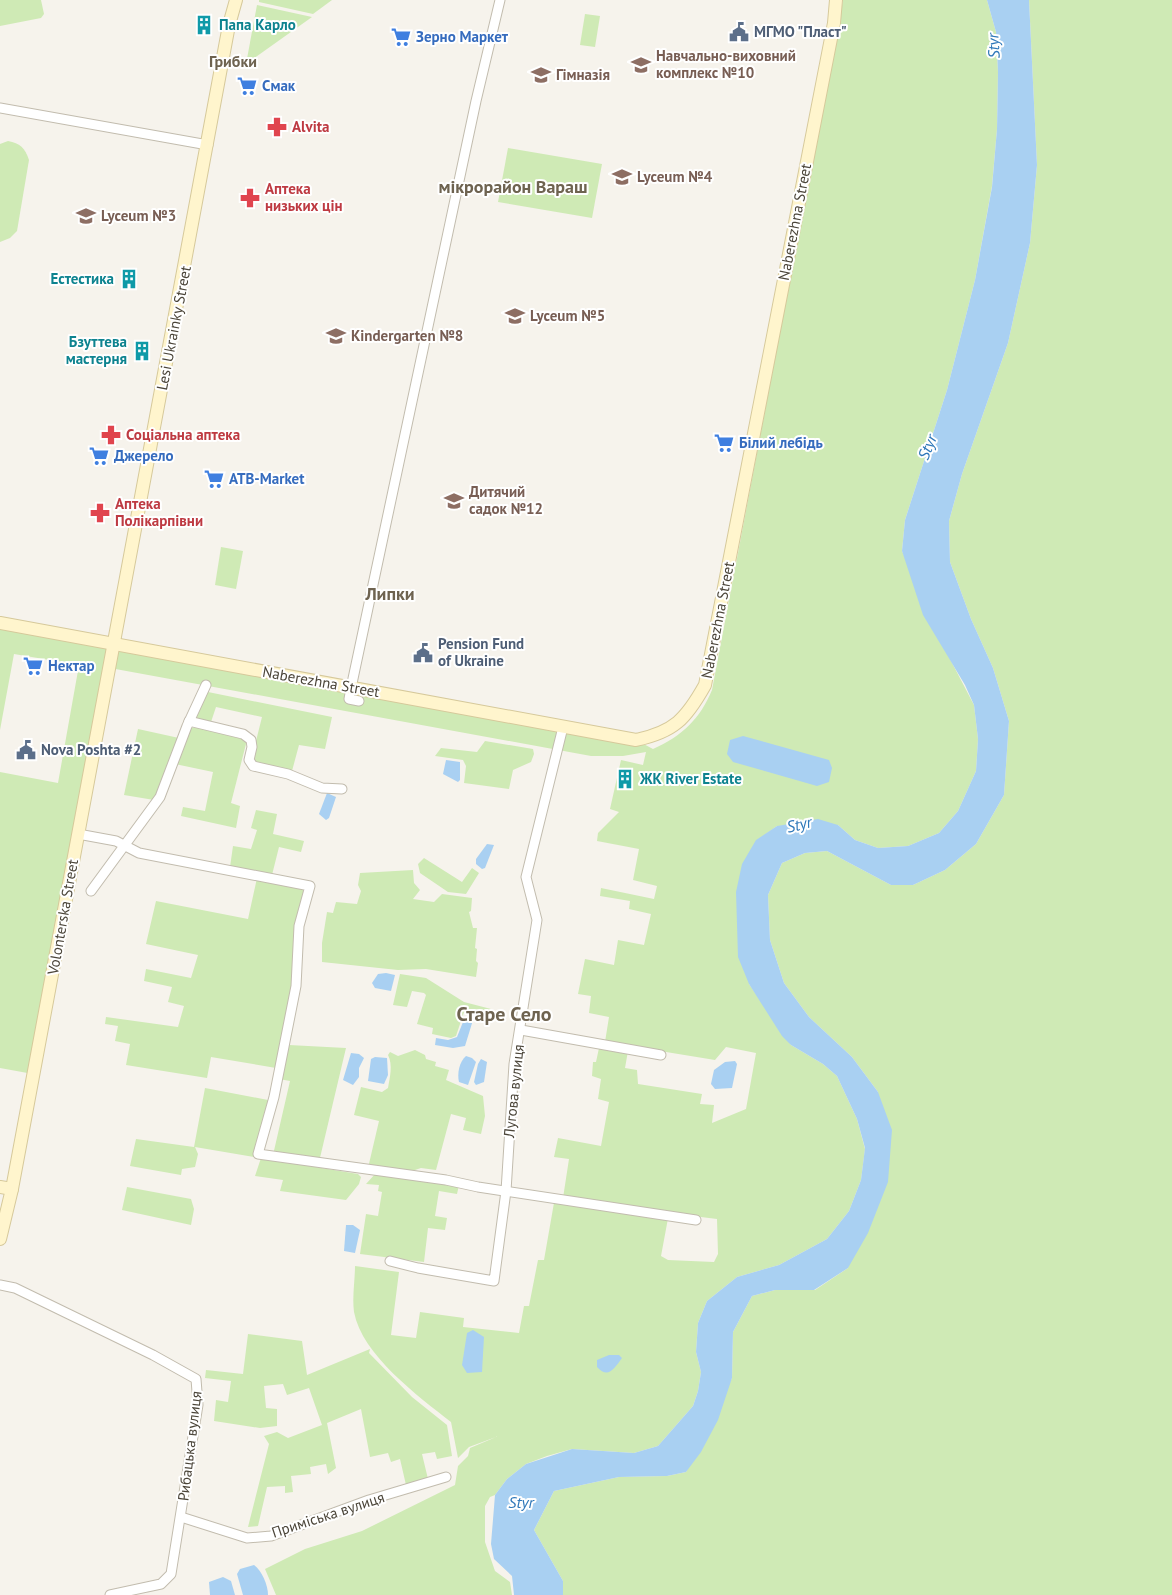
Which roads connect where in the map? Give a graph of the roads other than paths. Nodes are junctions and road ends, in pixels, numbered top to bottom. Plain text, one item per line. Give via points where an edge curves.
1 (500, 0) edge
2 (836, 0) edge
3 (233, 4) edge
4 (0, 108) edge
5 (208, 145) junction
6 (0, 623) edge
7 (114, 644) junction
8 (206, 685) dead end
9 (352, 688) junction
10 (359, 701) dead end
11 (189, 721) junction
12 (563, 727) junction
13 (342, 789) dead end
14 (78, 834) junction
15 (123, 844) junction
16 (91, 891) dead end
17 (521, 1030) junction
18 (661, 1055) dead end
19 (6, 1188) edge
20 (506, 1191) junction
21 (696, 1220) dead end
22 (0, 1239) edge
23 (390, 1261) dead end
24 (0, 1285) edge
25 (446, 1477) dead end
26 (181, 1517) junction
27 (110, 1595) edge

1 - 9 street
2 - 12 street, Naberezhna Street via 705,685 692,708 673,728 655,736 636,740
3 - 5 street, Lesi Ukrainky Street
4 - 5 street
5 - 7 street, Lesi Ukrainky Street
6 - 7 street, Naberezhna Street
7 - 9 street, Naberezhna Street
7 - 14 street, Volonterska Street
8 - 11 street
9 - 10 street via 349,699
9 - 12 street, Naberezhna Street
11 - 13 street via 243,734 251,740 249,760 253,766 288,774 322,788
11 - 15 street via 160,797
12 - 17 street, Лугова вулиця via 526,877 537,920
14 - 15 street
14 - 19 street, Volonterska Street
15 - 16 street
15 - 20 street via 139,853 310,886 299,926 294,995 274,1097 258,1154
17 - 18 street
17 - 20 street, Лугова вулиця via 514,1064
19 - 22 street, Volonterska Street
20 - 21 street
20 - 23 street, Лугова вулиця via 494,1281
24 - 26 street, Рибацька вулиця via 15,1288 196,1379 198,1405
25 - 26 street, Приміська вулиця via 369,1500 271,1536 247,1538
26 - 27 street, Рибацька вулиця via 171,1574 161,1584

